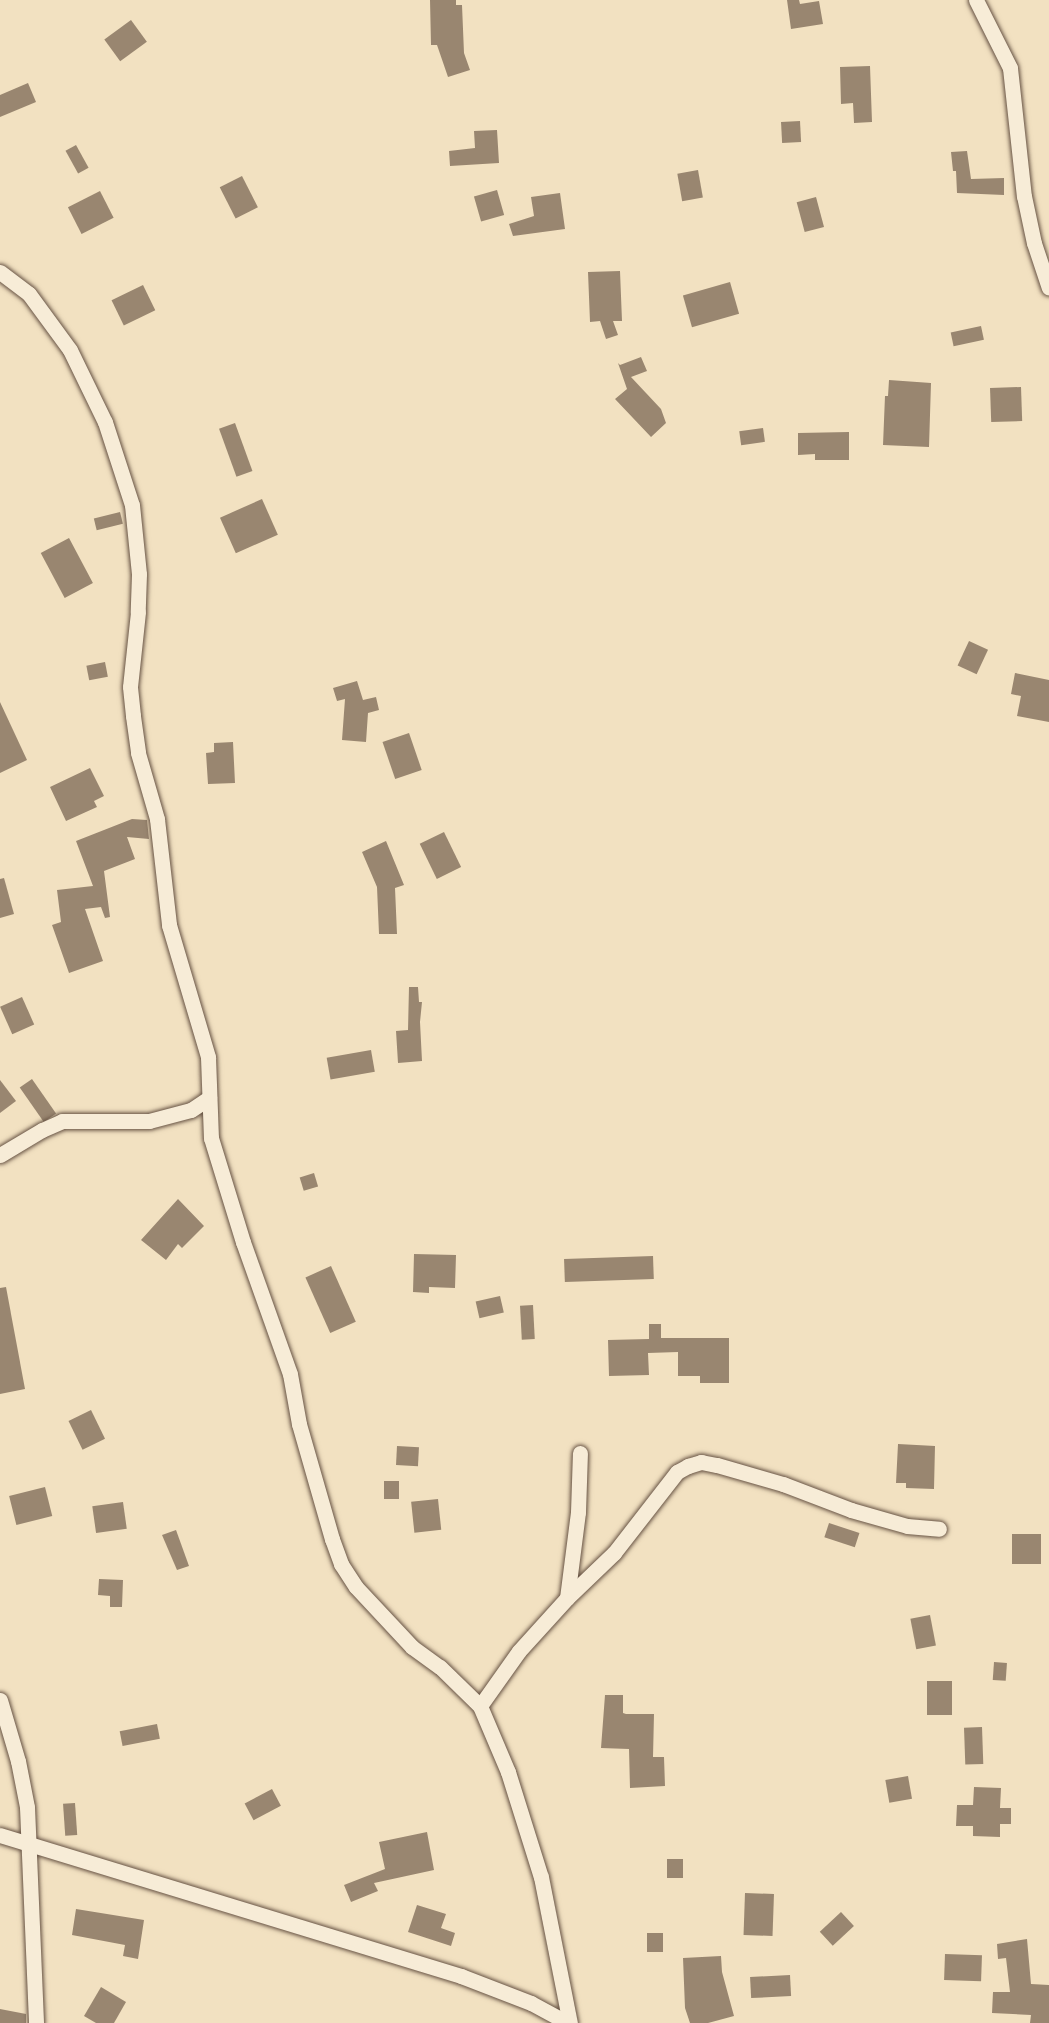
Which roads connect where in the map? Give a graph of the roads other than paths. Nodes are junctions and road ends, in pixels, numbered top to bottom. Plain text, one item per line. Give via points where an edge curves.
1 (976, 0) edge
2 (0, 272) edge
3 (1046, 273) edge
4 (1049, 288) edge
5 (209, 1098) junction
6 (0, 1155) edge
7 (580, 1453) dead end
8 (939, 1529) dead end
9 (567, 1598) junction
10 (0, 1700) edge
11 (480, 1706) junction
12 (0, 1835) edge
13 (29, 1843) junction
14 (36, 2023) edge
15 (569, 2023) edge

1 - 3 street via 1010,68 1024,196
2 - 5 street via 29,294 70,350 105,422 132,505 139,574 130,687 133,716 138,753 157,819 169,925 208,1057
3 - 4 street
5 - 6 street via 191,1110 149,1121 62,1121
5 - 11 street via 211,1138 290,1374 299,1424 341,1564 356,1587 412,1647 440,1667
7 - 9 street via 578,1512
8 - 9 street via 907,1526 783,1484 701,1462 677,1472 614,1553
9 - 11 street via 519,1651
10 - 13 street via 27,1807
11 - 15 street via 508,1772 541,1877
12 - 13 street
13 - 14 street
13 - 15 street via 461,1976 531,2003

